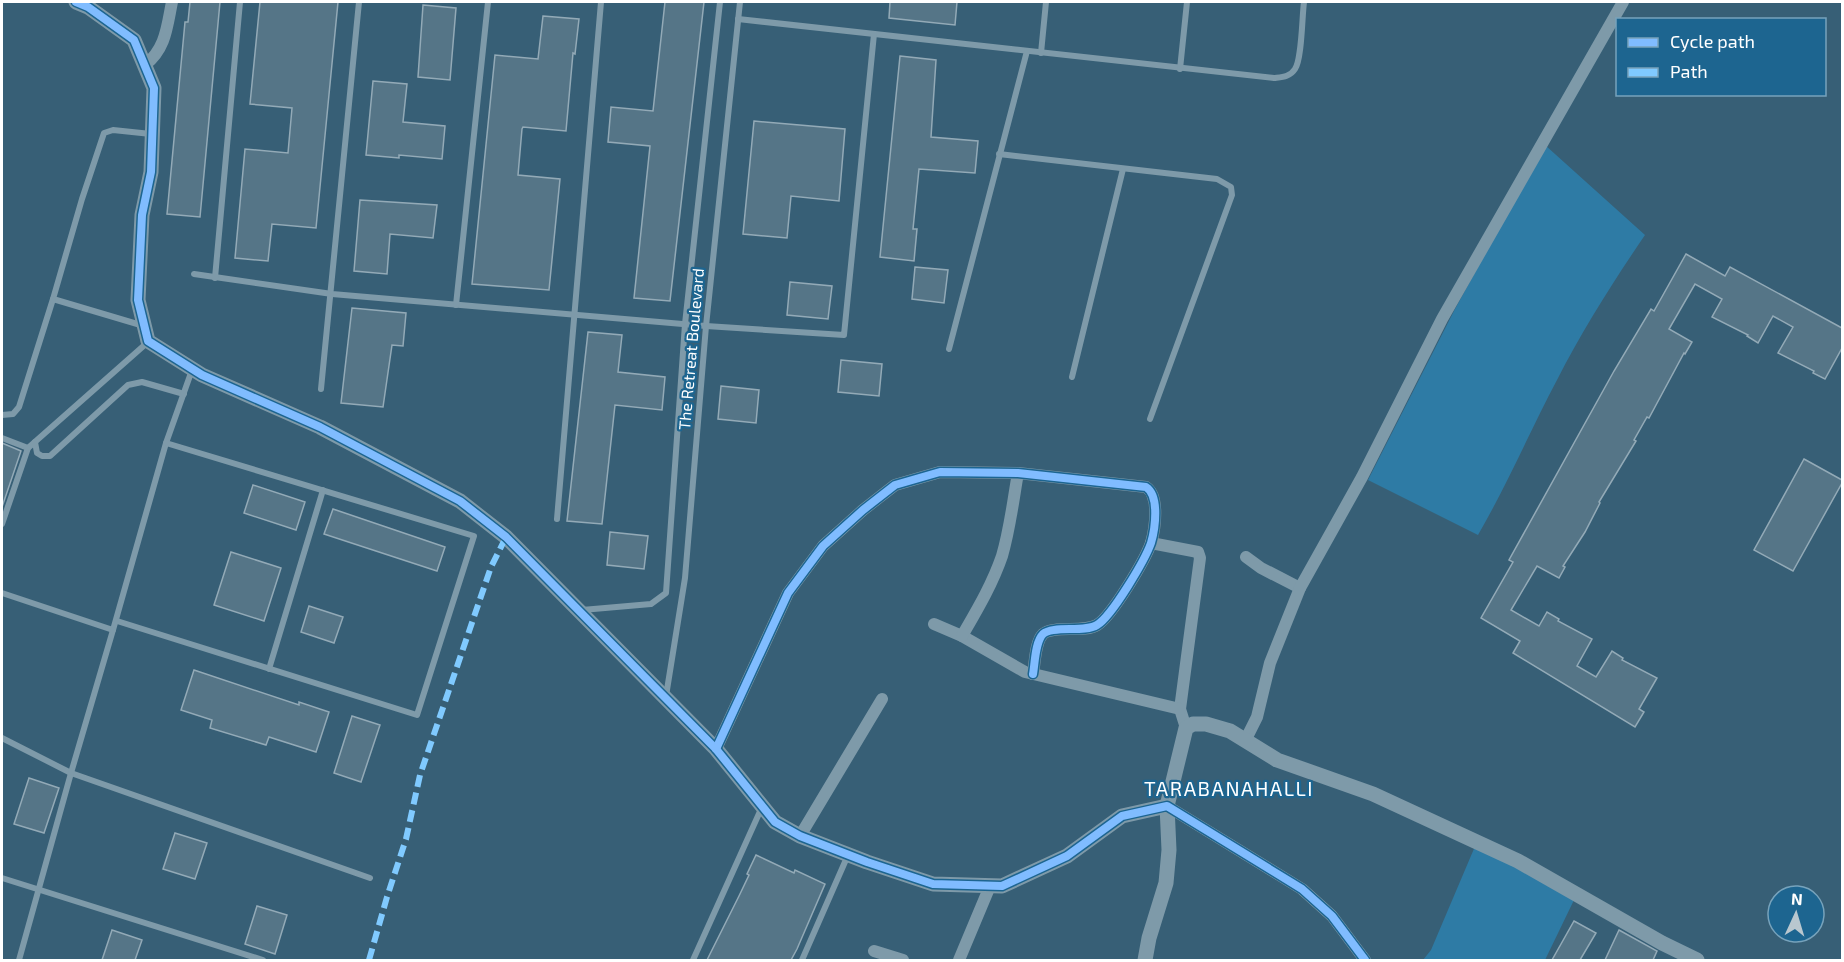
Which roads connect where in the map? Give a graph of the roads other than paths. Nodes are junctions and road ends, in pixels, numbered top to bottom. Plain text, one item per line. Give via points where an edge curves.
1 (76, 2) edge
2 (172, 2) edge
3 (240, 2) edge
4 (359, 2) edge
5 (488, 2) edge
6 (601, 2) edge
7 (720, 2) edge
8 (740, 2) edge
9 (1046, 2) edge
10 (1187, 2) edge
11 (1304, 2) edge
12 (1623, 2) edge
13 (738, 19) junction
14 (874, 34) junction
15 (1027, 51) junction
16 (1041, 53) junction
17 (145, 65) junction
18 (1180, 69) junction
19 (153, 135) junction
20 (999, 154) junction
21 (1123, 169) junction
22 (194, 274) dead end
23 (215, 278) junction
24 (332, 294) junction
25 (53, 299) junction
26 (456, 305) junction
27 (575, 315) junction
28 (685, 324) junction
29 (144, 326) junction
30 (706, 326) junction
31 (148, 341) junction
32 (949, 350) dead end
33 (192, 369) junction
34 (1072, 376) dead end
35 (321, 389) dead end
36 (183, 394) junction
37 (2, 415) edge
38 (1150, 419) dead end
39 (2, 438) edge
40 (35, 442) junction
41 (166, 443) junction
42 (28, 448) junction
43 (1018, 473) junction
44 (323, 490) junction
45 (557, 519) dead end
46 (2, 524) edge
47 (1151, 543) junction
48 (1246, 557) dead end
49 (1300, 588) junction
50 (2, 593) edge
51 (579, 611) junction
52 (117, 621) junction
53 (934, 624) dead end
54 (113, 630) junction
55 (962, 636) junction
56 (269, 669) junction
57 (1033, 674) junction
58 (665, 698) junction
59 (882, 699) dead end
60 (1179, 708) junction
61 (1186, 728) junction
62 (2, 738) edge
63 (1245, 741) junction
64 (716, 749) junction
65 (70, 774) junction
66 (1167, 806) junction
67 (762, 807) junction
68 (800, 836) junction
69 (848, 855) junction
70 (2, 878) edge
71 (370, 878) dead end
72 (990, 886) junction
73 (39, 890) junction
74 (874, 951) dead end
75 (19, 960) edge
76 (263, 960) edge
77 (693, 960) edge
78 (802, 960) edge
79 (903, 960) edge
80 (959, 960) edge
81 (1145, 960) edge
82 (1365, 960) edge
83 (1697, 960) edge

1 - 17 street via 134,40
2 - 17 street via 160,51
3 - 23 lane
4 - 24 lane
5 - 26 lane
6 - 27 lane
7 - 28 lane
8 - 13 lane, The Retreat Boulevard
9 - 16 lane
10 - 18 lane
11 - 18 lane via 1296,69 1286,77
12 - 49 street via 1442,319 1362,477
13 - 14 lane
13 - 30 lane, The Retreat Boulevard
14 - 15 lane
14 - 30 lane via 844,335
15 - 16 lane
15 - 20 lane
16 - 18 lane
17 - 19 street via 154,88
19 - 25 lane via 113,130 104,133
19 - 29 street via 151,172 142,215 138,300
20 - 21 lane
20 - 32 lane
21 - 34 lane
21 - 38 lane via 1217,179 1231,187 1232,195
22 - 23 lane
23 - 24 lane
24 - 26 lane
24 - 35 lane
25 - 29 lane
25 - 37 lane via 20,407 14,414
26 - 27 lane
27 - 28 lane
27 - 45 lane
28 - 30 lane
28 - 51 lane via 666,593 651,604
29 - 31 street
30 - 58 lane, The Retreat Boulevard via 684,578
31 - 33 street
31 - 40 lane
33 - 36 lane
33 - 51 street via 320,427 460,501 506,537
36 - 40 lane via 142,381 128,385 50,456 37,453
36 - 41 lane
39 - 42 lane
40 - 42 lane
41 - 44 lane
41 - 52 lane
42 - 46 lane
43 - 47 street via 1146,487 1152,491 1155,505
43 - 55 street via 1001,558
43 - 64 street via 940,472 896,485 823,546 788,593
44 - 56 lane
44 - 56 lane via 474,536 417,715
47 - 57 street via 1135,576 1096,626 1046,631 1040,638
47 - 60 street via 1198,552 1200,558
48 - 49 street
49 - 63 street via 1270,663 1257,717
50 - 54 lane
51 - 58 street
52 - 54 lane
52 - 56 lane
53 - 55 street
54 - 65 lane
55 - 57 street
57 - 60 street
58 - 64 street
59 - 68 street
60 - 61 street
61 - 63 street via 1206,724 1230,731
61 - 66 street
62 - 65 lane
63 - 83 street via 1277,760 1373,794 1518,861
64 - 67 street
65 - 71 lane
65 - 73 lane
66 - 72 street via 1122,816 1067,856 1002,886
66 - 81 street via 1166,883
66 - 82 street via 1302,889 1332,916
67 - 68 street via 774,822
67 - 77 lane
68 - 69 street
69 - 72 street via 933,884
69 - 78 lane
70 - 73 lane
72 - 80 street
73 - 75 lane
73 - 76 lane
74 - 79 street

